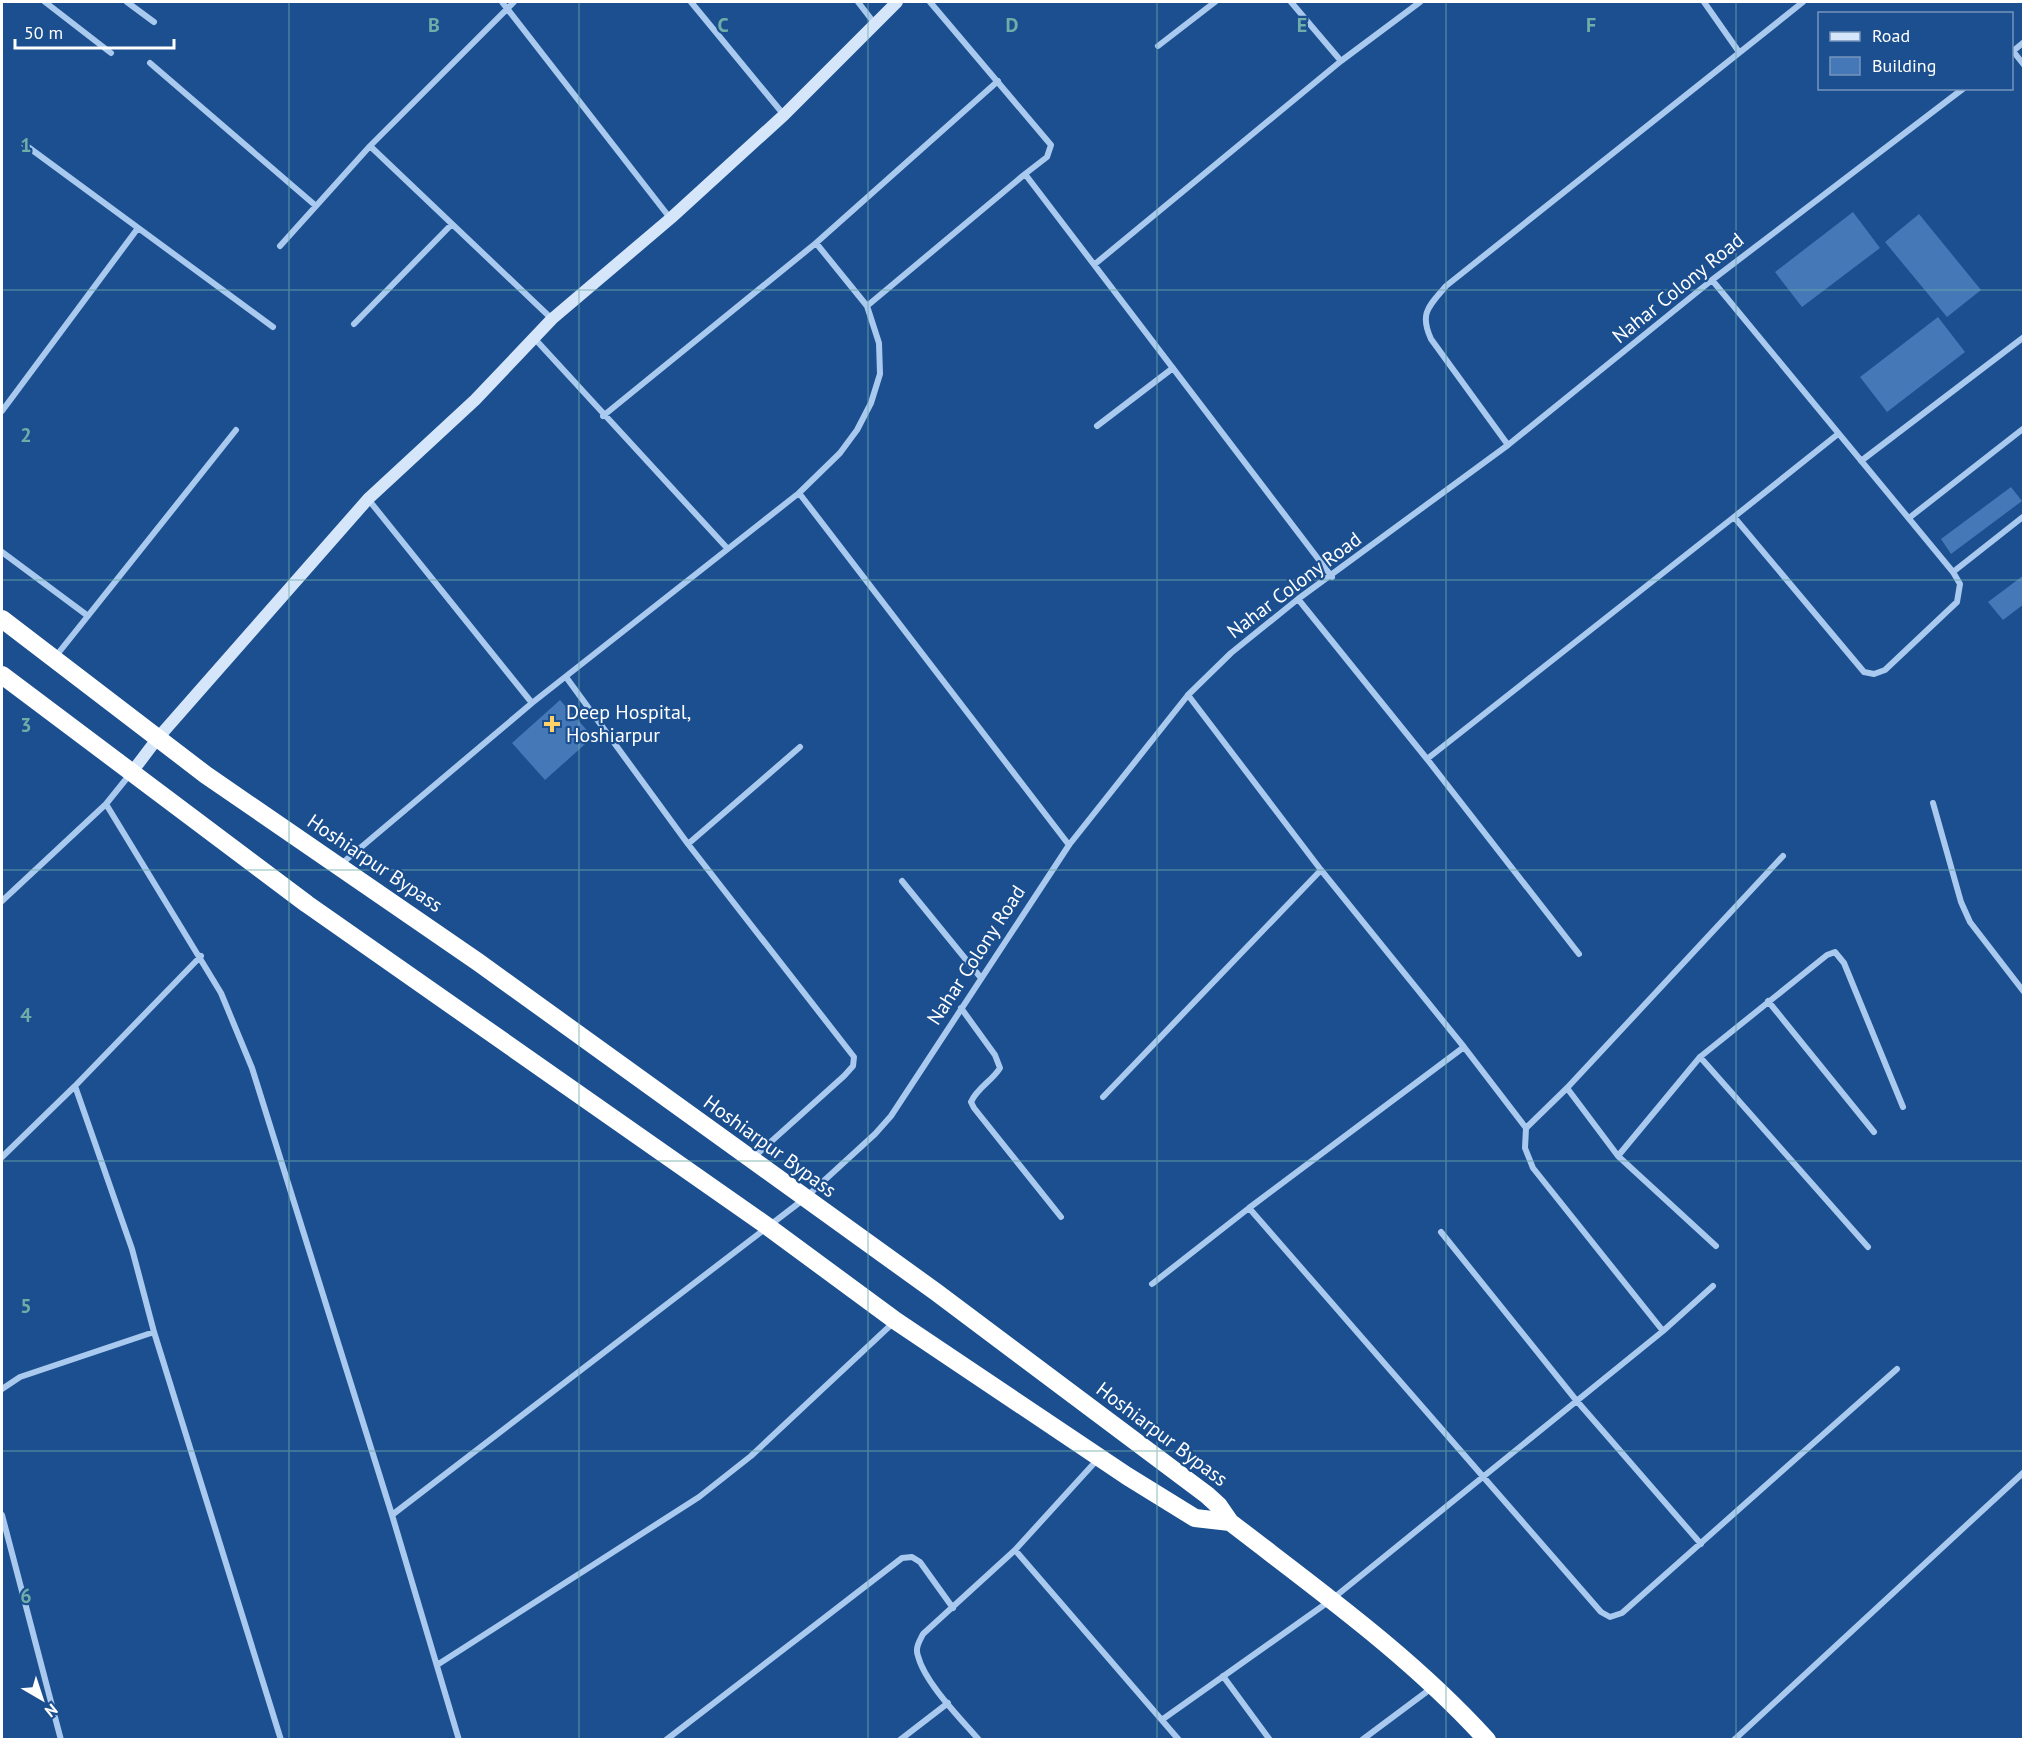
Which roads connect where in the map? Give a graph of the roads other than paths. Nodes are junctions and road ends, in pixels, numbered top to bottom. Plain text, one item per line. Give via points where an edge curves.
1 (45, 2) edge
2 (127, 2) edge
3 (514, 2) edge
4 (691, 2) edge
5 (858, 2) edge
6 (897, 2) edge
7 (930, 2) edge
8 (1215, 2) edge
9 (1292, 2) edge
10 (1420, 2) edge
11 (1704, 2) edge
12 (1803, 2) edge
13 (505, 4) edge
14 (154, 22) dead end
15 (875, 24) junction
16 (1158, 46) dead end
17 (1739, 52) junction
18 (111, 53) dead end
19 (2013, 53) edge
20 (1341, 62) junction
21 (150, 63) dead end
22 (2024, 65) edge
23 (998, 81) junction
24 (1961, 90) edge
25 (784, 115) junction
26 (24, 144) dead end
27 (370, 146) junction
28 (1025, 174) junction
29 (316, 206) junction
30 (671, 218) junction
31 (452, 224) junction
32 (138, 228) junction
33 (816, 243) junction
34 (280, 246) dead end
35 (1095, 264) junction
36 (1712, 280) junction
37 (867, 306) junction
38 (552, 320) junction
39 (354, 324) dead end
40 (273, 327) dead end
41 (2024, 337) edge
42 (534, 339) junction
43 (1173, 368) junction
44 (2, 411) edge
45 (603, 416) junction
46 (1098, 426) dead end
47 (2024, 428) edge
48 (236, 430) dead end
49 (1838, 434) junction
50 (1509, 446) junction
51 (1861, 461) junction
52 (799, 493) junction
53 (368, 499) junction
54 (2024, 516) edge
55 (1734, 517) junction
56 (1909, 518) junction
57 (728, 548) junction
58 (2, 552) edge
59 (1953, 572) junction
60 (1332, 577) junction
61 (1298, 599) junction
62 (88, 616) junction
63 (2, 620) edge
64 (54, 659) junction
65 (2, 675) edge
66 (566, 677) junction
67 (1188, 695) junction
68 (532, 703) junction
69 (158, 739) junction
70 (800, 747) dead end
71 (1427, 759) junction
72 (132, 772) junction
73 (1933, 803) dead end
74 (106, 804) junction
75 (688, 844) junction
76 (1069, 845) junction
77 (1783, 856) dead end
78 (339, 866) junction
79 (1322, 870) junction
80 (902, 881) dead end
81 (2, 901) edge
82 (1579, 954) dead end
83 (201, 956) junction
84 (981, 978) junction
85 (2024, 992) edge
86 (1768, 1001) junction
87 (962, 1008) junction
88 (1464, 1047) junction
89 (1700, 1057) junction
90 (75, 1086) junction
91 (1567, 1088) junction
92 (1103, 1097) dead end
93 (1903, 1107) dead end
94 (1526, 1128) junction
95 (1874, 1132) dead end
96 (1618, 1156) junction
97 (2, 1157) edge
98 (750, 1160) junction
99 (804, 1199) junction
100 (1249, 1208) junction
101 (1061, 1217) dead end
102 (767, 1226) junction
103 (1441, 1232) dead end
104 (1716, 1246) dead end
105 (1868, 1247) dead end
106 (1152, 1284) dead end
107 (1713, 1286) dead end
108 (896, 1321) junction
109 (1663, 1331) junction
110 (154, 1332) junction
111 (1897, 1370) dead end
112 (2, 1389) edge
113 (1576, 1400) junction
114 (1100, 1457) junction
115 (2024, 1472) edge
116 (1482, 1476) junction
117 (2, 1515) edge
118 (392, 1515) junction
119 (1230, 1522) junction
120 (1701, 1544) junction
121 (1016, 1550) junction
122 (1331, 1600) junction
123 (953, 1608) junction
124 (437, 1665) junction
125 (1223, 1676) junction
126 (1433, 1687) junction
127 (948, 1703) junction
128 (1163, 1719) junction
129 (61, 1740) edge
130 (280, 1740) edge
131 (459, 1740) edge
132 (666, 1740) edge
133 (900, 1740) edge
134 (979, 1740) edge
135 (1179, 1740) edge
136 (1270, 1740) edge
137 (1362, 1740) edge
138 (1487, 1740) edge
139 (1734, 1740) edge

1 - 18 street
2 - 14 street
3 - 13 street
4 - 25 street
5 - 15 street
6 - 15 street
7 - 23 street
8 - 16 street
9 - 20 street
10 - 20 street
11 - 17 street
12 - 17 street
13 - 27 street
13 - 30 street
15 - 25 street
17 - 50 street via 1446,286 1428,308 1424,324 1431,339
19 - 22 street
20 - 35 street
21 - 29 street
23 - 28 street via 1052,145 1047,157
23 - 33 street
24 - 36 street, Nahar Colony Road
25 - 30 street
26 - 32 street
27 - 29 street
27 - 31 street
28 - 35 street
28 - 37 street
29 - 34 street
30 - 38 street
31 - 38 street
31 - 39 street
32 - 40 street
32 - 44 street
33 - 37 street
33 - 45 street
35 - 43 street
36 - 49 street
36 - 50 street, Nahar Colony Road
37 - 52 street via 879,343 880,374 871,403 840,453
38 - 42 street
41 - 51 street
42 - 45 street
42 - 53 street
43 - 46 street
43 - 60 street
45 - 57 street
47 - 56 street
48 - 62 street
49 - 51 street
49 - 55 street
50 - 60 street, Nahar Colony Road
51 - 56 street
52 - 57 street
52 - 76 street
53 - 68 street
53 - 69 street
54 - 59 street
55 - 59 street via 1864,672 1885,670 1957,602 1960,584
55 - 71 street
56 - 59 street
57 - 66 street
58 - 62 street
60 - 61 street, Nahar Colony Road
61 - 67 street, Nahar Colony Road via 1231,653
61 - 71 street
62 - 64 street
63 - 64 highway, Hoshiarpur Bypass
64 - 69 highway, Hoshiarpur Bypass
65 - 72 highway
66 - 68 street
66 - 75 street
67 - 76 street, Nahar Colony Road
67 - 79 street
68 - 78 street
69 - 72 street
69 - 78 highway, Hoshiarpur Bypass
70 - 75 street
71 - 82 street
72 - 74 street
72 - 102 highway via 307,904
73 - 85 street via 1970,922
74 - 81 street
74 - 83 street
75 - 98 street via 854,1057 854,1066 844,1076
76 - 84 street, Nahar Colony Road
77 - 91 street
78 - 98 highway, Hoshiarpur Bypass via 488,968
79 - 88 street
79 - 92 street
80 - 84 street
83 - 90 street
83 - 118 street via 231,1014 252,1068
84 - 87 street, Nahar Colony Road
86 - 89 street
86 - 93 street via 1835,952 1844,963
86 - 95 street
87 - 99 street, Nahar Colony Road via 891,1116
87 - 101 street via 1000,1068 971,1102
88 - 94 street
88 - 100 street
89 - 96 street
89 - 105 street
90 - 97 street
90 - 110 street via 132,1249
91 - 94 street
91 - 96 street
94 - 109 street via 1525,1148 1533,1168
96 - 104 street
98 - 99 highway, Hoshiarpur Bypass
99 - 102 street, Nahar Colony Road
99 - 119 highway, Hoshiarpur Bypass via 936,1292 1207,1495
100 - 106 street
100 - 116 street
102 - 108 highway
102 - 118 street, Nahar Colony Road
103 - 113 street
107 - 109 street
108 - 114 highway
108 - 124 street via 751,1456 699,1497
109 - 113 street
110 - 112 street via 20,1377
110 - 130 street
111 - 120 street
113 - 116 street
113 - 120 street
114 - 119 highway via 1195,1518
114 - 121 street
115 - 139 street
116 - 120 street via 1601,1612 1610,1617 1622,1613
116 - 122 street
117 - 129 street
118 - 124 street
119 - 122 highway, Hoshiarpur Bypass
121 - 123 street
121 - 128 street
122 - 125 street
122 - 126 highway, Hoshiarpur Bypass
123 - 127 street via 923,1634 917,1646 924,1671
123 - 132 street via 920,1562 912,1557 902,1558
124 - 131 street
125 - 128 street
125 - 136 street
126 - 137 street
126 - 138 highway, Hoshiarpur Bypass
127 - 133 street
127 - 134 street
128 - 135 street

